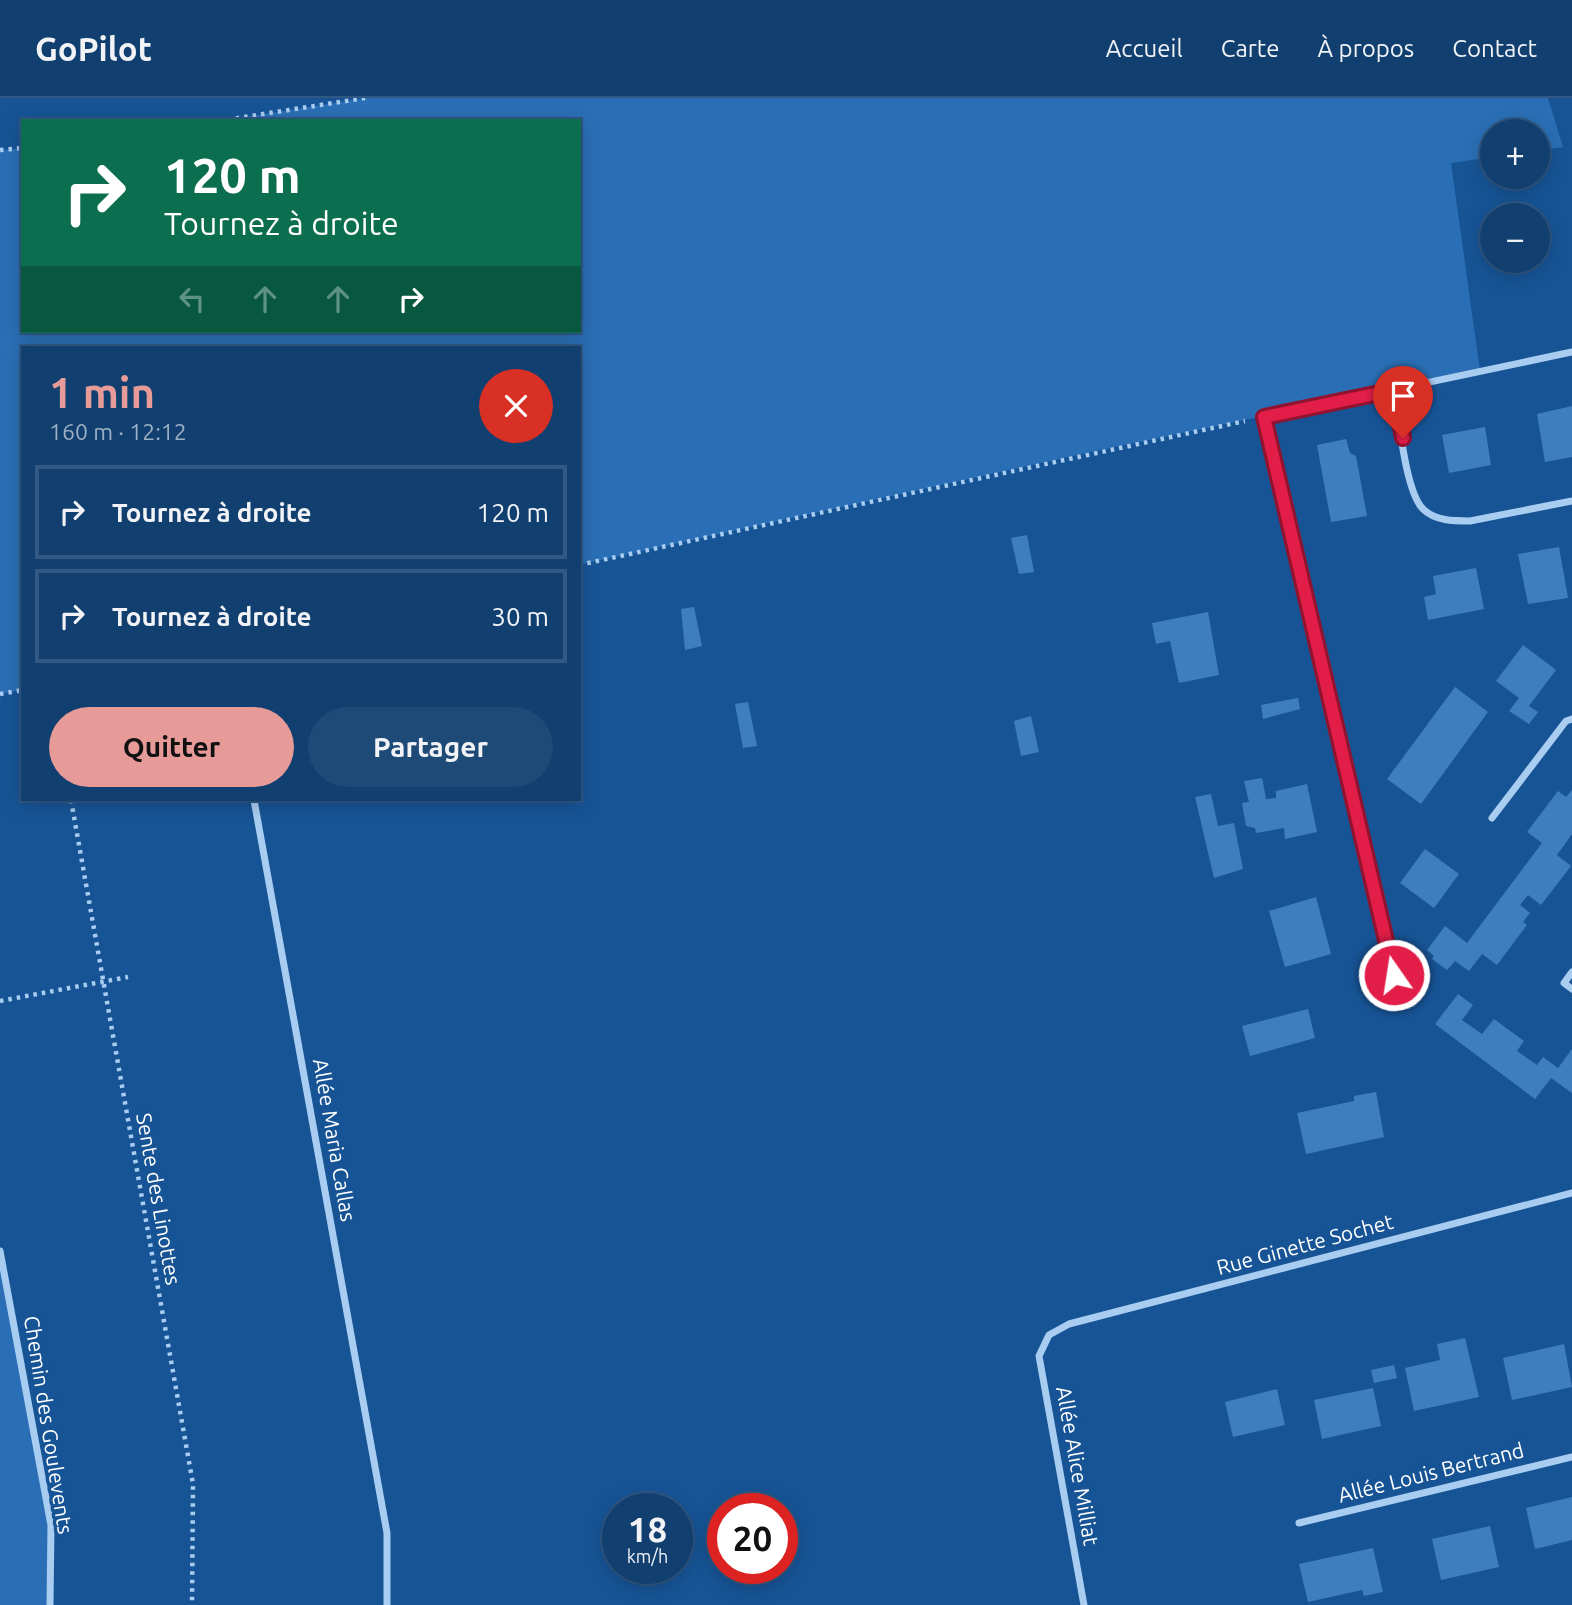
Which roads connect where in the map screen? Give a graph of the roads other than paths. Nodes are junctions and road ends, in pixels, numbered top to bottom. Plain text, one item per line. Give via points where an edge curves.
1 (1572, 352) edge
2 (1394, 390) junction
3 (1264, 417) joint
4 (1572, 501) edge
5 (1572, 719) edge
6 (254, 801) edge
7 (1492, 818) dead end
8 (1572, 972) edge
9 (1394, 975) dead end
10 (1572, 989) edge
11 (1572, 1194) edge
12 (0, 1251) edge
13 (1049, 1335) joint
14 (1572, 1457) edge
15 (1299, 1523) dead end
16 (50, 1605) edge
17 (387, 1605) edge
18 (1084, 1605) edge

1 - 2 street
2 - 3 street
2 - 4 street via 1412,485 1420,506 1429,514 1470,520
3 - 9 lane
5 - 7 street
6 - 17 street, Allée Maria Callas via 387,1533
8 - 10 street via 1564,983
11 - 13 street, Rue Ginette Sochet via 1069,1324
12 - 16 street, Chemin des Goulevents via 51,1525
13 - 18 street, Allée Alice Milliat via 1039,1356
14 - 15 street, Allée Louis Bertrand

